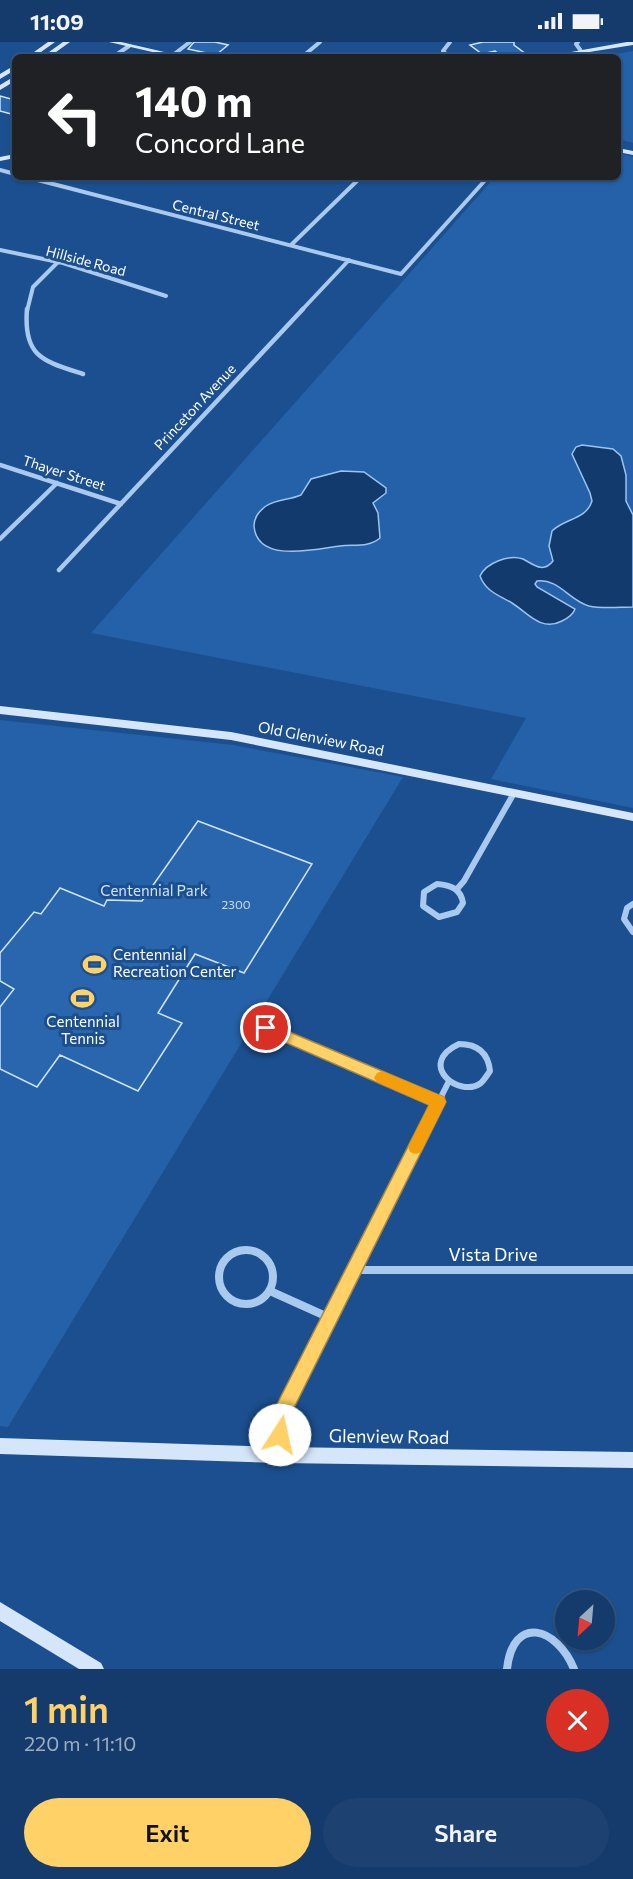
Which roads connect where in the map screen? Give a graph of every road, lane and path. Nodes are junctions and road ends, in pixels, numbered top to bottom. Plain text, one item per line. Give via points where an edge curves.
1 (52, 42) edge
2 (66, 42) edge
3 (112, 42) edge
4 (190, 42) edge
5 (320, 42) edge
6 (450, 42) edge
7 (578, 42) edge
8 (633, 43) edge
9 (129, 46) junction
10 (581, 51) junction
11 (34, 54) edge
12 (49, 54) edge
13 (117, 54) edge
14 (167, 54) edge
15 (173, 54) edge
16 (306, 54) edge
17 (446, 54) edge
18 (564, 54) edge
19 (38, 180) edge
20 (358, 180) edge
21 (485, 180) edge
22 (291, 245) junction
23 (0, 250) edge
24 (349, 260) junction
25 (57, 263) junction
26 (166, 296) dead end
27 (83, 374) dead end
28 (0, 465) edge
29 (57, 483) junction
30 (121, 504) junction
31 (0, 539) edge
32 (59, 570) dead end
33 (0, 710) edge
34 (514, 793) junction
35 (633, 817) edge
36 (457, 889) junction
37 (633, 904) edge
38 (633, 932) edge
39 (266, 1028) dead end
40 (449, 1081) junction
41 (438, 1102) junction
42 (354, 1270) junction
43 (633, 1270) edge
44 (270, 1291) junction
45 (330, 1318) junction
46 (0, 1446) edge
47 (280, 1455) junction
48 (633, 1460) edge
49 (0, 1611) edge
50 (95, 1669) edge
51 (507, 1669) edge
52 (574, 1669) edge

1 - 11 main road
2 - 12 main road
3 - 9 main road
4 - 15 street
5 - 16 street
6 - 17 street via 443,51
7 - 10 street
8 - 10 main road
9 - 13 street
9 - 14 main road
10 - 18 main road
19 - 22 street, Central Street
20 - 22 street
21 - 24 street, Central Street via 401,274
22 - 24 street, Central Street
23 - 25 street, Hillside Road
24 - 30 street, Princeton Avenue
25 - 26 street, Hillside Road
25 - 27 street via 31,291 26,334 30,348 41,358
28 - 29 street, Thayer Street
29 - 30 street, Thayer Street
29 - 31 street
30 - 32 street, Princeton Avenue
33 - 34 main road, Old Glenview Road via 231,736
34 - 35 main road, Old Glenview Road
34 - 36 street
36 - 36 street via 444,884 430,886 422,895 423,906 439,916 458,912 463,903
37 - 38 street via 627,908 624,919
39 - 41 street
40 - 40 street via 465,1087 481,1083 490,1071 487,1056 475,1046 452,1046 440,1062
40 - 41 street
41 - 42 street
42 - 43 street, Vista Drive
42 - 45 street
44 - 44 street via 274,1273 258,1253 239,1252 224,1262 220,1287 239,1303 256,1302
44 - 45 street
45 - 47 street via 281,1414
46 - 47 main road, Glenview Road
47 - 48 main road, Glenview Road
49 - 50 main road
51 - 52 street via 509,1651 515,1642 534,1632 554,1637 564,1646

